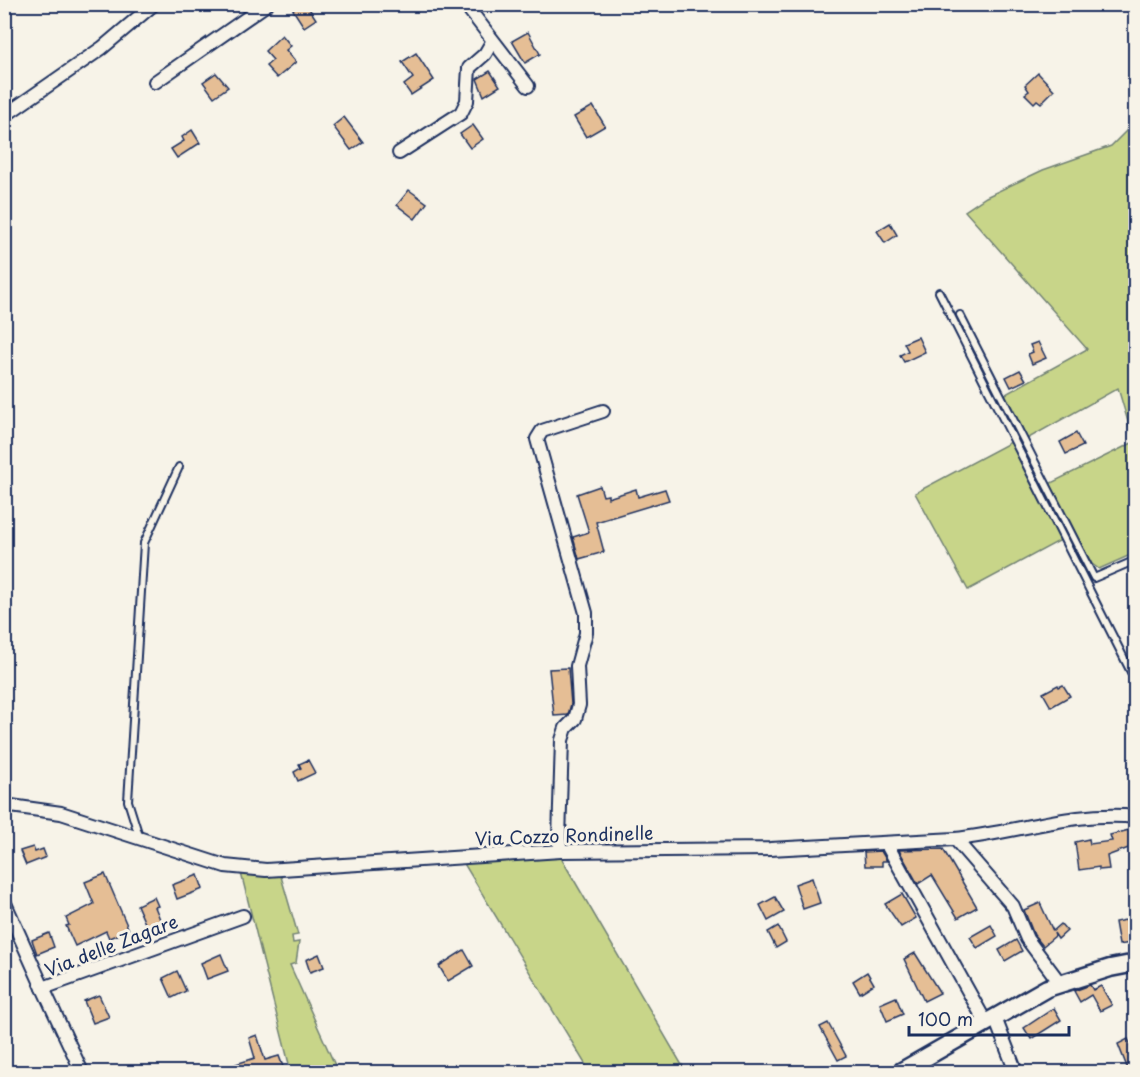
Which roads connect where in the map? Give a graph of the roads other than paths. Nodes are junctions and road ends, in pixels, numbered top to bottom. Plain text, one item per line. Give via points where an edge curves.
1 (154, 4) edge
2 (267, 4) edge
3 (465, 4) edge
4 (492, 42) junction
5 (154, 82) dead end
6 (528, 86) dead end
7 (4, 98) edge
8 (9, 113) edge
9 (399, 153) dead end
10 (939, 292) dead end
11 (960, 315) dead end
12 (603, 411) dead end
13 (179, 467) dead end
14 (1136, 560) edge
15 (1136, 682) edge
16 (4, 805) edge
17 (1136, 817) edge
18 (955, 839) junction
19 (141, 840) junction
20 (886, 843) junction
21 (561, 851) junction
22 (4, 901) edge
23 (243, 916) dead end
24 (1136, 963) edge
25 (1060, 982) junction
26 (44, 988) junction
27 (990, 1021) junction
28 (904, 1071) edge
29 (82, 1072) edge
30 (1016, 1072) edge

1 - 8 street via 111,41
2 - 5 street
3 - 4 street
4 - 6 street via 500,47
4 - 9 street via 468,68 467,101 461,113
7 - 8 lane
10 - 15 lane
11 - 14 lane via 1094,578
12 - 21 street via 542,431 537,439 587,624 577,666 578,714 562,740
13 - 19 lane via 144,543 128,801
16 - 19 street, Via Cozzo Rondinelle via 61,813
17 - 18 street, Via Cozzo Rondinelle via 1092,817
18 - 20 street, Via Cozzo Rondinelle
18 - 25 street via 1013,906 1027,939
19 - 21 street, Via Cozzo Rondinelle via 225,866 266,870
20 - 21 street, Via Cozzo Rondinelle via 770,849
20 - 27 street
22 - 26 street
23 - 26 street, Via delle Zagare
24 - 25 main road
25 - 27 main road
26 - 29 street, Via delle Zagare
27 - 28 main road
27 - 30 street

